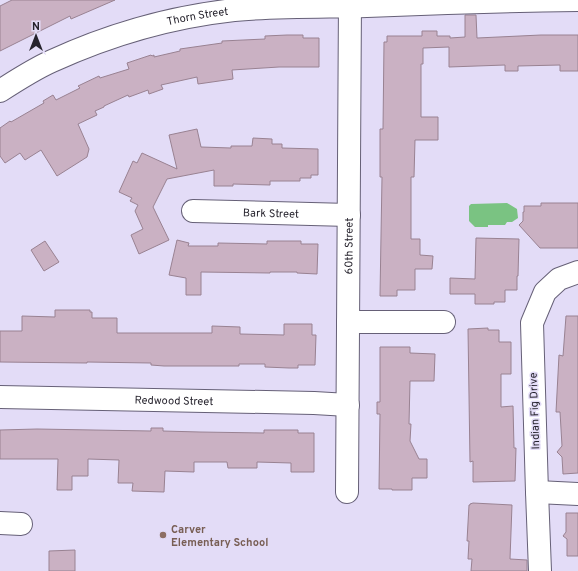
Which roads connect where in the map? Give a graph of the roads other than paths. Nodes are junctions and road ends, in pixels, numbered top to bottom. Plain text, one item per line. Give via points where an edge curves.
1 (540, 0) edge
2 (578, 0) edge
3 (350, 3) edge
4 (0, 91) edge
5 (193, 211) dead end
6 (349, 215) junction
7 (578, 272) edge
8 (348, 322) junction
9 (444, 322) dead end
10 (0, 397) edge
11 (348, 405) junction
12 (347, 492) dead end
13 (536, 492) junction
14 (578, 494) edge
15 (0, 523) edge
16 (21, 524) dead end
17 (540, 571) edge

1 - 2 street, Thorn Street
1 - 3 street, Thorn Street
3 - 4 street, Thorn Street via 236,10 161,22 125,32 51,61
3 - 6 street, 60th Street
5 - 6 street, Bark Street
6 - 8 street, 60th Street
7 - 13 street, Indian Fig Drive via 559,279 545,292 532,323
8 - 9 street
8 - 11 street, 60th Street
10 - 11 street, Redwood Street
11 - 12 street, 60th Street
13 - 14 street
13 - 17 street, Indian Fig Drive
15 - 16 street

